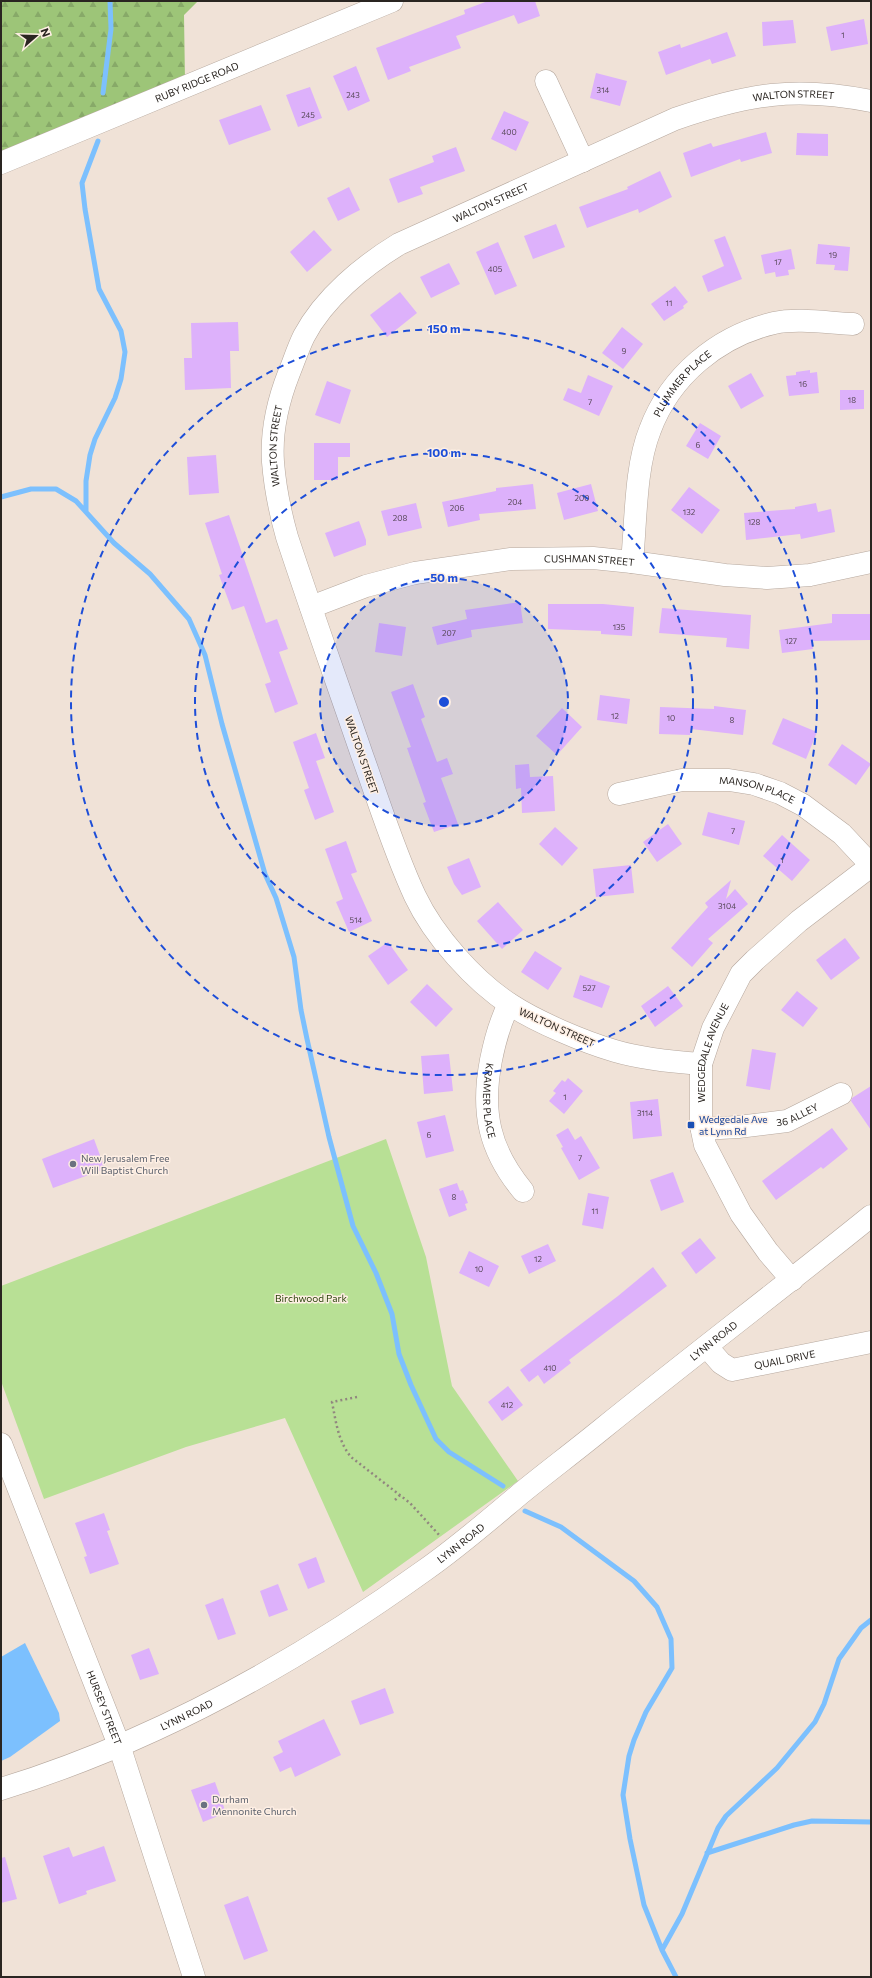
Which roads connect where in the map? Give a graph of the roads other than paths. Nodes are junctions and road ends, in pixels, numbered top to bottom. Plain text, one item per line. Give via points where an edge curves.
1 (392, 1) edge
2 (546, 80) dead end
3 (871, 101) edge
4 (583, 160) junction
5 (1, 163) edge
6 (852, 324) dead end
7 (632, 562) junction
8 (871, 562) edge
9 (311, 607) junction
10 (619, 794) dead end
11 (871, 866) edge
12 (509, 1004) junction
13 (701, 1064) junction
14 (841, 1094) dead end
15 (702, 1129) junction
16 (523, 1191) dead end
17 (871, 1216) edge
18 (792, 1280) junction
19 (871, 1342) edge
20 (707, 1347) junction
21 (1, 1444) edge
22 (119, 1745) junction
23 (1, 1789) edge
24 (194, 1977) edge

1 - 5 street, RUBY RIDGE ROAD
2 - 4 street
3 - 4 street, WALTON STREET via 800,92 748,98 675,119
4 - 9 street, WALTON STREET via 382,254 332,298 304,336 283,389 276,418 273,461 277,502
6 - 7 street, PLUMMER PLACE via 786,322 759,328 743,333 715,348 682,377 666,396 645,447
7 - 8 street, CUSHMAN STREET via 767,578 810,575
7 - 9 street, CUSHMAN STREET via 560,557 511,558 436,569 366,586
9 - 12 street, WALTON STREET via 386,823 416,897 455,955 486,986
10 - 11 street, MANSON PLACE via 682,780 729,780 754,784 803,805 842,834
11 - 13 street, WEDGEDALE AVENUE via 799,921 741,974 713,1028
12 - 13 street, WALTON STREET via 541,1021 616,1052
12 - 16 street, KRAMER PLACE via 497,1033 492,1056 486,1112 502,1160
13 - 15 street, WEDGEDALE AVENUE
14 - 15 street, 36 ALLEY via 787,1121
15 - 18 street, WEDGEDALE AVENUE via 714,1163 741,1214
17 - 18 street, LYNN ROAD
18 - 20 street, LYNN ROAD
19 - 20 street, QUAIL DRIVE via 732,1370 721,1363
20 - 22 street, LYNN ROAD via 421,1574 306,1650 237,1689
21 - 22 street, HURSEY STREET
22 - 23 street, LYNN ROAD
22 - 24 street, HURSEY STREET

